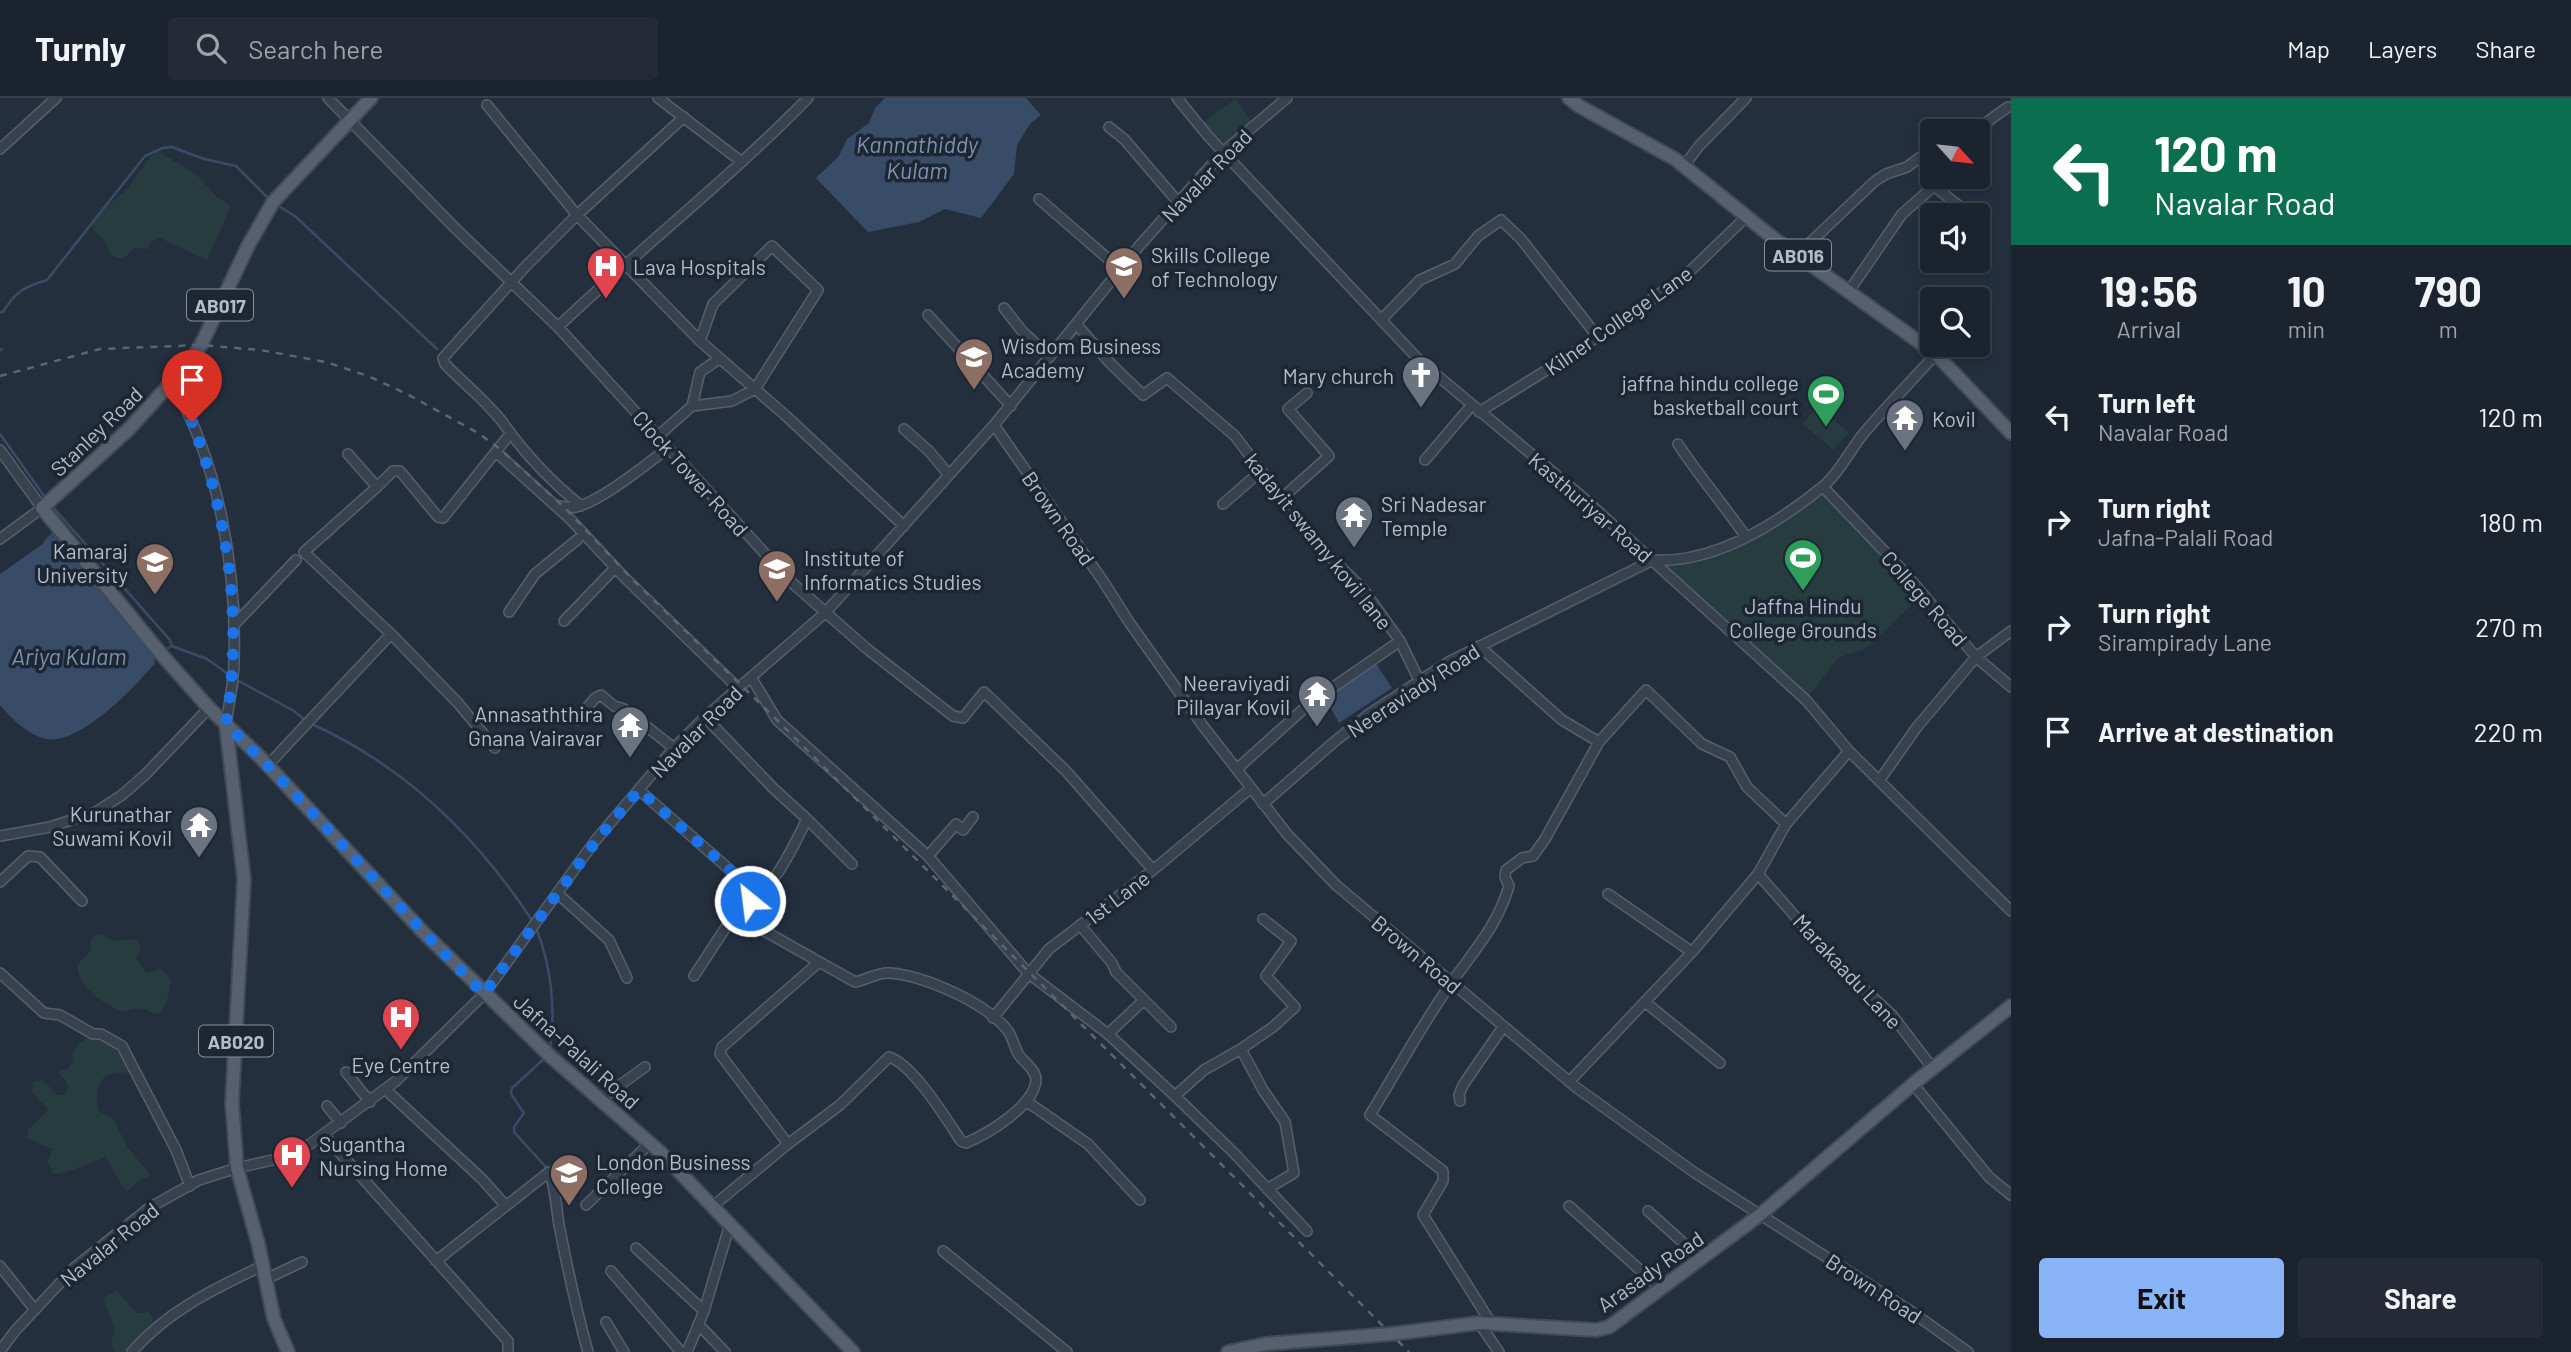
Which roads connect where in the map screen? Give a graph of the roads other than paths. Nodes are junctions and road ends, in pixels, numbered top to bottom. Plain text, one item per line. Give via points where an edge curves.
1 (56, 98) edge
2 (328, 98) edge
3 (371, 98) edge
4 (657, 98) edge
5 (808, 98) edge
6 (1177, 98) edge
7 (1287, 98) edge
8 (1569, 98) edge
9 (1746, 98) edge
10 (2002, 98) edge
11 (487, 105) dead end
12 (2010, 108) edge
13 (684, 117) junction
14 (351, 120) junction
15 (1990, 121) edge
16 (1109, 127) dead end
17 (0, 149) edge
18 (1223, 152) junction
19 (1920, 158) edge
20 (742, 162) junction
21 (1684, 166) junction
22 (1039, 199) dead end
23 (1178, 202) junction
24 (1955, 203) edge
25 (577, 215) junction
26 (1747, 216) junction
27 (1797, 255) junction
28 (626, 265) junction
29 (1121, 270) junction
30 (512, 281) junction
31 (1849, 291) junction
32 (1004, 308) dead end
33 (928, 315) dead end
34 (1381, 320) junction
35 (558, 327) junction
36 (1080, 329) junction
37 (1597, 336) junction
38 (700, 341) junction
39 (1920, 342) edge
40 (1051, 357) junction
41 (1933, 357) edge
42 (1939, 357) edge
43 (719, 359) junction
44 (172, 383) junction
45 (755, 389) junction
46 (1307, 393) dead end
47 (1011, 406) junction
48 (1471, 406) junction
49 (692, 407) junction
50 (1479, 412) junction
51 (994, 425) junction
52 (904, 429) dead end
53 (2011, 433) edge
54 (510, 435) junction
55 (658, 436) junction
56 (1678, 444) dead end
57 (668, 448) junction
58 (0, 450) edge
59 (496, 452) junction
60 (348, 454) dead end
61 (1425, 460) dead end
62 (1261, 471) junction
63 (949, 475) junction
64 (380, 484) dead end
65 (1823, 487) junction
66 (1281, 499) junction
67 (47, 504) junction
68 (554, 504) junction
69 (1223, 504) dead end
70 (581, 506) junction
71 (904, 526) junction
72 (1746, 537) junction
73 (0, 538) edge
74 (578, 539) dead end
75 (296, 560) dead end
76 (1653, 560) junction
77 (615, 568) junction
78 (509, 612) dead end
79 (825, 613) junction
80 (564, 621) dead end
81 (234, 625) junction
82 (2011, 631) edge
83 (391, 634) junction
84 (1400, 641) junction
85 (1479, 646) junction
86 (1976, 657) junction
87 (751, 677) junction
88 (1420, 682) junction
89 (2011, 687) edge
90 (738, 688) junction
91 (209, 708) junction
92 (705, 717) junction
93 (577, 720) dead end
94 (226, 724) junction
95 (1600, 742) junction
96 (495, 748) dead end
97 (674, 748) junction
98 (1849, 751) junction
99 (267, 766) junction
100 (1238, 768) junction
101 (1879, 781) junction
102 (1251, 788) junction
103 (639, 790) junction
104 (1264, 804) junction
105 (973, 817) dead end
106 (807, 819) junction
107 (1786, 824) junction
108 (0, 836) edge
109 (928, 856) junction
110 (852, 864) dead end
111 (1153, 870) junction
112 (1758, 874) junction
113 (0, 882) edge
114 (557, 893) junction
115 (1608, 894) dead end
116 (82, 901) dead end
117 (750, 901) junction
118 (746, 911) junction
119 (2011, 911) edge
120 (1263, 919) dead end
121 (1080, 925) junction
122 (1692, 952) junction
123 (818, 963) junction
124 (0, 973) edge
125 (1028, 973) junction
126 (694, 976) dead end
127 (626, 978) dead end
128 (1451, 983) junction
129 (484, 994) junction
130 (1143, 1001) junction
131 (1644, 1002) junction
132 (2011, 1006) edge
133 (993, 1018) junction
134 (1171, 1027) dead end
135 (1503, 1027) junction
136 (1108, 1034) junction
137 (1241, 1049) junction
138 (1720, 1063) dead end
139 (645, 1067) dead end
140 (1934, 1070) junction
141 (346, 1072) dead end
142 (1569, 1082) junction
143 (1913, 1084) junction
144 (386, 1090) junction
145 (1175, 1096) junction
146 (601, 1099) junction
147 (1026, 1101) junction
148 (1460, 1101) dead end
149 (370, 1102) junction
150 (327, 1106) dead end
151 (341, 1124) junction
152 (324, 1135) junction
153 (650, 1143) junction
154 (788, 1144) junction
155 (237, 1168) junction
156 (190, 1186) junction
157 (1267, 1189) junction
158 (2011, 1195) edge
159 (1140, 1200) dead end
160 (586, 1205) dead end
161 (506, 1206) junction
162 (713, 1206) junction
163 (1569, 1206) dead end
164 (1648, 1211) dead end
165 (1761, 1214) junction
166 (730, 1224) junction
167 (1307, 1231) dead end
168 (636, 1248) dead end
169 (943, 1251) dead end
170 (1701, 1259) junction
171 (436, 1261) junction
172 (302, 1262) dead end
173 (0, 1266) edge
174 (611, 1271) dead end
175 (264, 1273) junction
176 (1660, 1288) junction
177 (35, 1310) junction
178 (704, 1311) junction
179 (607, 1322) dead end
180 (1485, 1323) junction
181 (698, 1324) junction
182 (1269, 1348) edge
183 (0, 1351) edge
184 (132, 1352) edge
185 (288, 1352) edge
186 (508, 1352) edge
187 (588, 1352) edge
188 (624, 1352) edge
189 (681, 1352) edge
190 (687, 1352) edge
191 (725, 1352) edge
192 (853, 1352) edge
193 (1068, 1352) edge
194 (1228, 1352) edge
195 (1499, 1352) edge
196 (1968, 1352) edge

1 - 17 street
2 - 14 street, Clock Tower Road
3 - 14 main road, Stanley Road / AB017
4 - 13 street
5 - 20 street
6 - 18 street, Kasthuriyar Road
7 - 18 street, Navalar Road
8 - 21 main road, AB016
9 - 21 street
10 - 12 street
11 - 25 street
12 - 15 street
13 - 20 street
13 - 25 street
14 - 30 street, Clock Tower Road
14 - 44 main road, Stanley Road / AB017 via 273,202 201,345
16 - 23 street
18 - 23 street, Navalar Road
18 - 34 street, Kasthuriyar Road
19 - 27 street via 1875,181
20 - 28 street
21 - 26 main road, AB016
22 - 29 street
23 - 29 street, Navalar Road
24 - 31 street via 1934,186 1902,214
25 - 28 street
25 - 30 street
26 - 27 main road, AB016
26 - 37 street, Kilner College Lane via 1684,277
27 - 31 main road, AB016
28 - 35 street
28 - 38 street
29 - 36 street, Navalar Road
30 - 35 street, Clock Tower Road
30 - 54 street via 443,360
31 - 39 main road, AB016
32 - 40 street
33 - 47 street
34 - 37 street via 1420,280 1455,264 1478,236 1502,220
34 - 48 street, Kasthuriyar Road
35 - 55 street, Clock Tower Road
36 - 40 street, Navalar Road
36 - 62 street, kadayit swamy kovil lane via 1143,395 1167,378 1234,436
37 - 50 street, Kilner College Lane
38 - 43 street
38 - 45 street via 713,304 772,246 818,290
40 - 47 street, Navalar Road
41 - 65 street via 1864,433
42 - 53 main road, AB016
43 - 45 street
43 - 49 street via 701,372
44 - 67 main road, Stanley Road / AB017 via 99,459
44 - 81 street via 192,422 217,499
45 - 49 street via 732,401
45 - 71 street
46 - 66 street via 1288,409 1329,456
47 - 51 street, Navalar Road
48 - 50 street, Kasthuriyar Road
48 - 61 street
49 - 55 street
50 - 76 street, Kasthuriyar Road
51 - 63 street, Navalar Road
51 - 100 street, Brown Road via 1129,622
52 - 63 street
54 - 59 street
54 - 70 street
55 - 57 street, Clock Tower Road
56 - 72 street
57 - 70 street
57 - 79 street, Clock Tower Road
58 - 67 street, Jafna-Palali Road
59 - 64 street via 443,518 400,471 393,471
59 - 68 street
60 - 83 street via 377,487 304,552
62 - 66 street, kadayit swamy kovil lane
62 - 69 street
63 - 71 street, Navalar Road
65 - 72 street
65 - 86 street, College Road via 1906,573
66 - 84 street, kadayit swamy kovil lane via 1312,539 1363,589
67 - 73 street, Stanley Road / AB017
67 - 91 main road, Jafna-Palali Road via 159,651
68 - 70 street
68 - 77 street
71 - 79 street, Navalar Road
72 - 76 street via 1717,552 1675,561
74 - 78 street via 534,574
75 - 81 street
76 - 85 street, Neeraviady Road
76 - 98 street, Kasthuriyar Road via 1806,700
77 - 80 street
77 - 90 street
79 - 87 street, Navalar Road
79 - 111 street, Clock Tower Road via 953,716 963,718 984,692 1066,771
81 - 94 street
82 - 86 street
83 - 96 street
83 - 99 street
84 - 88 street, kadayit swamy kovil lane
84 - 100 street via 1309,704
85 - 88 street, Neeraviady Road
85 - 95 street via 1562,720
86 - 89 street
86 - 101 street, College Road
87 - 90 street, Navalar Road
87 - 109 street via 777,720
88 - 104 street, Neeraviady Road via 1360,721
90 - 92 street, Navalar Road
91 - 94 main road, Jafna-Palali Road
91 - 108 street via 145,775 96,812
92 - 97 street, Navalar Road
92 - 106 street
93 - 97 street via 601,695
94 - 99 main road, Jafna-Palali Road
94 - 155 main road, AB020 via 244,879 232,1103
95 - 107 street via 1646,690 1702,744 1730,757 1747,787
95 - 128 street via 1533,856 1521,858 1506,870 1509,886 1502,911
97 - 103 street, Navalar Road
98 - 101 street, Kasthuriyar Road
98 - 107 street
99 - 129 main road, Jafna-Palali Road
100 - 102 street, Brown Road
101 - 119 street, Kasthuriyar Road
102 - 104 street, Brown Road
102 - 111 street, 1st Lane
103 - 114 street, Navalar Road
103 - 117 street via 746,884
104 - 128 street, Brown Road via 1336,886
105 - 109 street via 962,830 956,824
106 - 110 street
106 - 117 street via 773,879
107 - 112 street
109 - 125 street
111 - 121 street, 1st Lane
112 - 122 street
112 - 140 street, Marakaadu Lane via 1838,965 1892,1015
113 - 116 street via 34,855
114 - 127 street via 609,940
114 - 129 street, Navalar Road
115 - 122 street
117 - 118 street
118 - 123 street via 759,928
118 - 126 street via 726,927
120 - 137 street via 1291,941 1266,976 1295,1007
121 - 125 street, 1st Lane
121 - 130 street
122 - 131 street
123 - 133 street via 855,982 893,973 947,987
123 - 154 street via 727,1042 720,1054
124 - 156 street via 44,1013 60,1015 122,1045
125 - 133 street, 1st Lane
125 - 136 street
128 - 135 street, Brown Road
128 - 180 street via 1370,1115 1443,1171 1445,1177 1423,1215
129 - 144 street, Navalar Road
129 - 146 main road, Jafna-Palali Road
130 - 134 street
130 - 136 street
131 - 138 street
131 - 142 street
132 - 140 main road, Arasady Road
133 - 147 street via 1008,1031 1035,1075 1036,1083
135 - 142 street, Brown Road
135 - 148 street via 1463,1085
136 - 145 street
137 - 145 street via 1205,1070
137 - 157 street via 1285,1122 1294,1173
139 - 146 street
140 - 143 main road, Arasady Road
141 - 149 street
142 - 165 street, Brown Road via 1695,1173
143 - 158 street via 1989,1177
143 - 165 main road, Arasady Road
144 - 149 street, Navalar Road
144 - 161 street
145 - 157 street
146 - 153 main road, Jafna-Palali Road
147 - 154 street via 981,1136 963,1143 917,1081 898,1060 889,1057 841,1105
147 - 159 street via 1088,1144
149 - 151 street, Navalar Road
150 - 151 street
151 - 152 street, Navalar Road
152 - 155 street, Navalar Road via 277,1159
152 - 171 street
153 - 160 street
153 - 162 main road, Jafna-Palali Road
154 - 162 street
155 - 156 street, Navalar Road
155 - 175 main road, AB020
156 - 177 street, Navalar Road via 149,1208 112,1237 74,1268
157 - 167 street
161 - 171 street
161 - 187 street via 549,1172
162 - 166 main road, Jafna-Palali Road
163 - 176 street
164 - 170 street
165 - 170 main road, Arasady Road
165 - 196 street, Brown Road
166 - 178 street
166 - 192 main road, Jafna-Palali Road
168 - 178 street
169 - 193 street
170 - 176 main road, Arasady Road
171 - 186 street via 508,1341
172 - 175 street
173 - 177 street
174 - 189 street
175 - 184 street via 217,1287 152,1330
175 - 185 main road, AB020 via 274,1319
176 - 180 main road, Arasady Road via 1609,1327 1596,1330
177 - 183 street, Navalar Road
178 - 181 street
179 - 188 street
180 - 182 main road, Arasady Road
180 - 195 street
181 - 190 street
181 - 191 street
182 - 194 main road, Arasady Road

